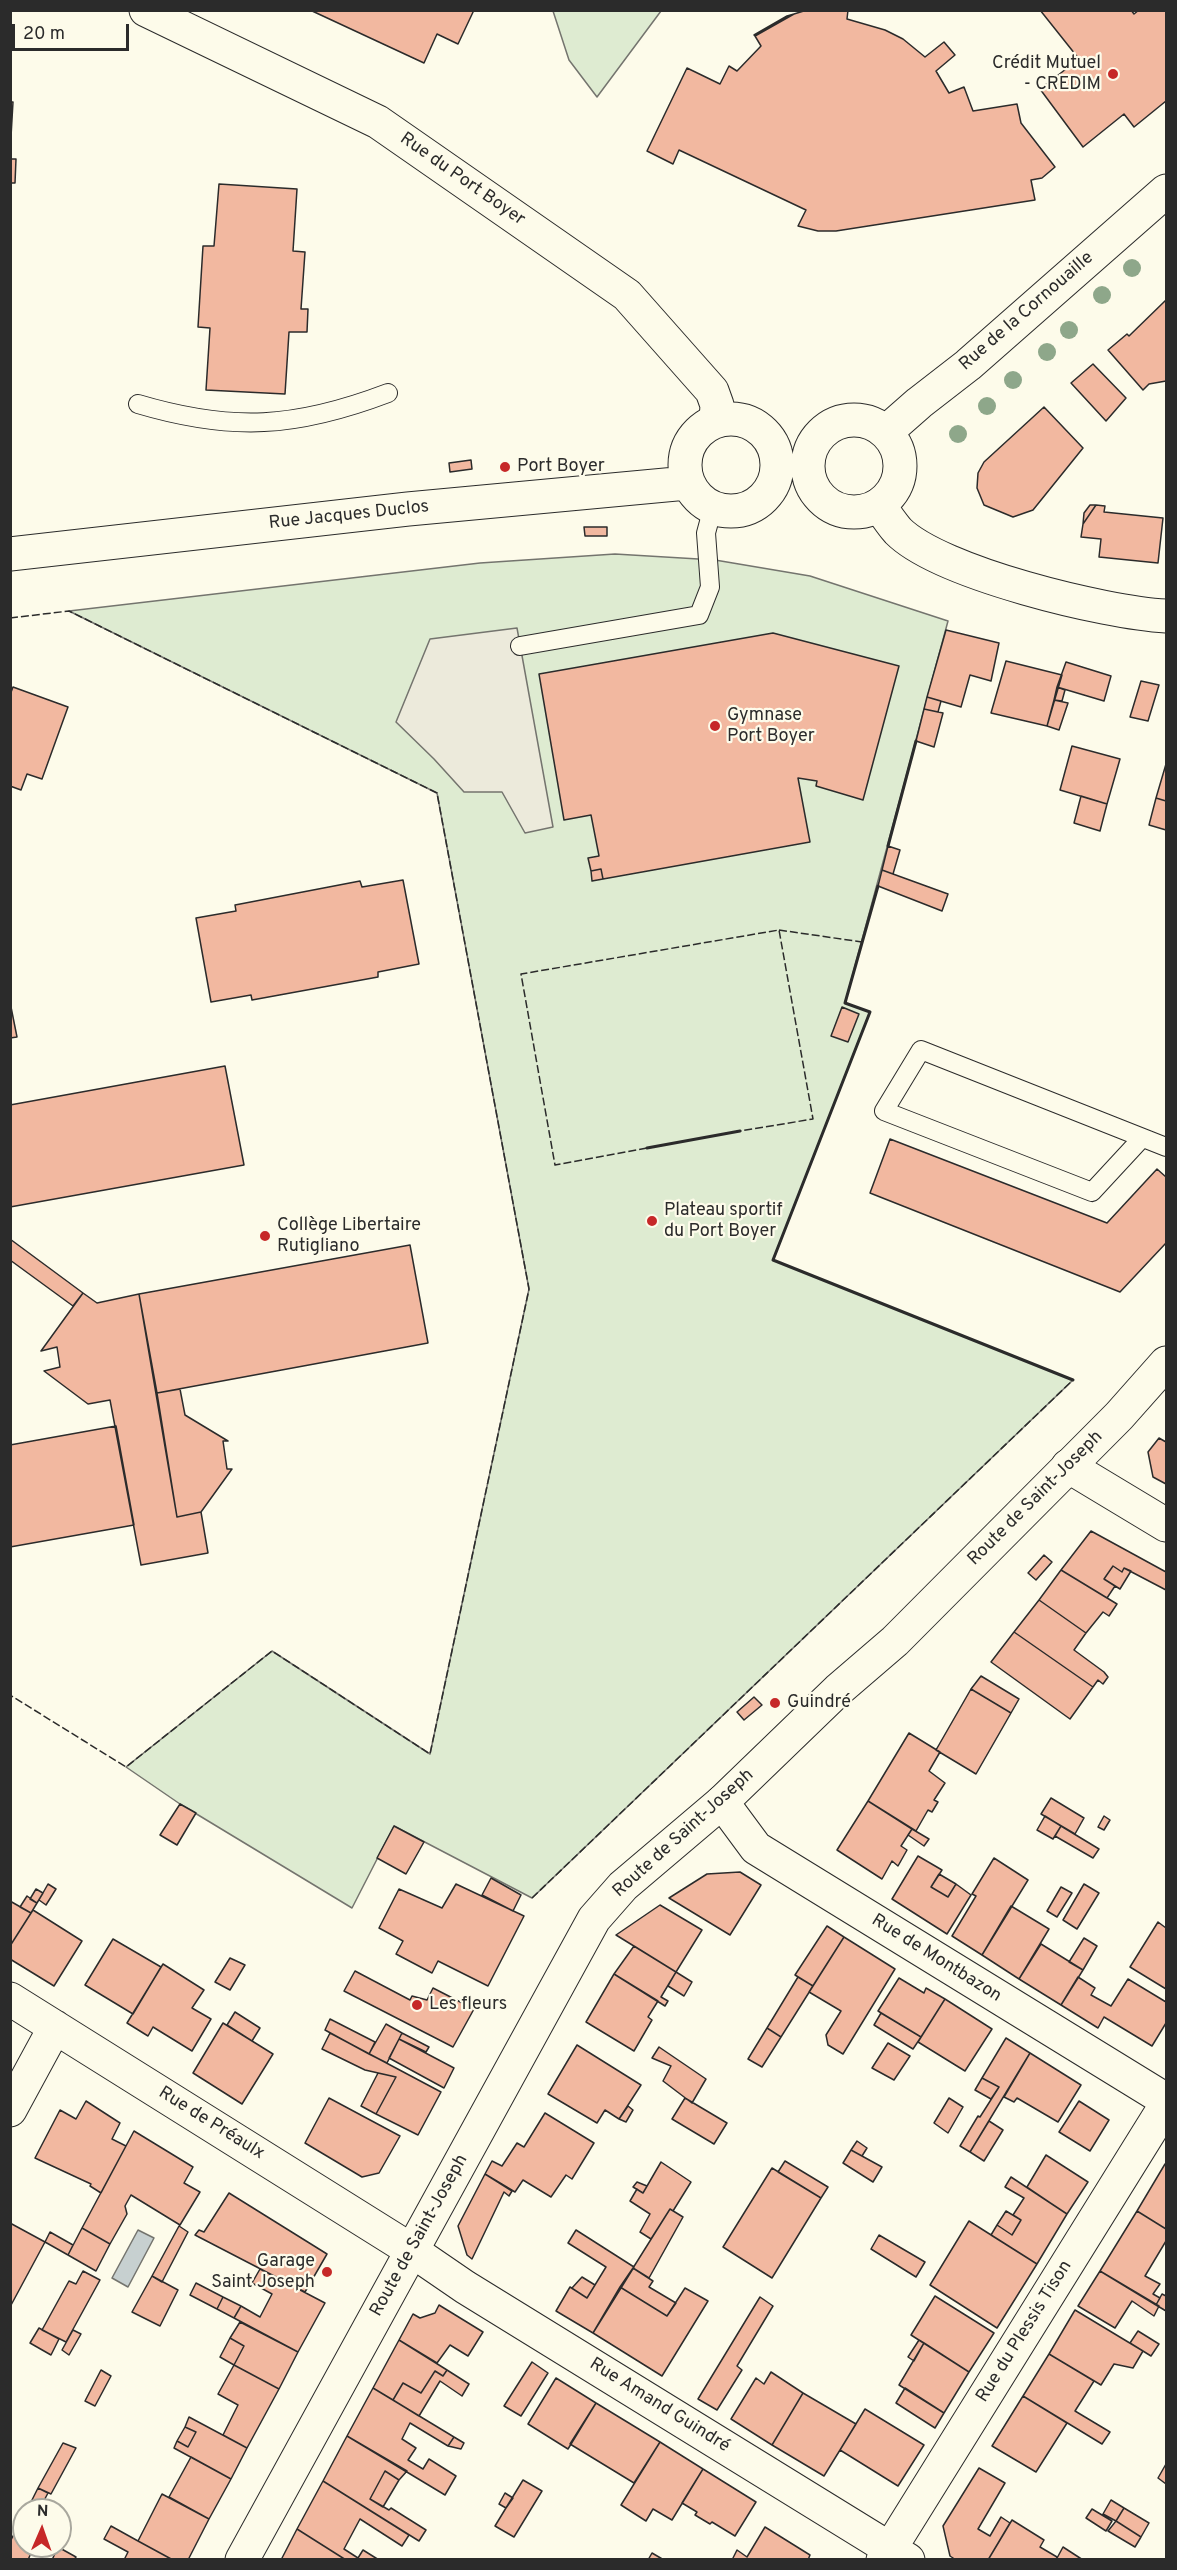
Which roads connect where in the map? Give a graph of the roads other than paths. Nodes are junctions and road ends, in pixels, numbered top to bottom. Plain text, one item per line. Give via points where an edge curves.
1 (146, 10) edge
2 (1167, 190) edge
3 (388, 393) dead end
4 (138, 404) dead end
5 (716, 421) junction
6 (886, 432) junction
7 (768, 437) junction
8 (816, 439) junction
9 (687, 483) junction
10 (818, 496) junction
11 (763, 499) junction
12 (879, 505) junction
13 (713, 507) junction
14 (10, 554) edge
15 (1167, 616) edge
16 (520, 646) dead end
17 (1142, 1138) junction
18 (1167, 1147) edge
19 (1167, 1363) edge
20 (1068, 1466) junction
21 (1167, 1525) edge
22 (722, 1802) junction
23 (10, 1999) edge
24 (55, 2026) junction
25 (1167, 2100) edge
26 (1167, 2105) edge
27 (10, 2110) edge
28 (411, 2250) junction
29 (894, 2556) edge
30 (242, 2559) edge

1 - 5 street, Rue du Port Boyer via 378,122 627,295 712,391 717,405
2 - 6 street, Rue de la Cornouaille
3 - 4 lane via 354,406 265,424 208,421
5 - 7 street via 735,418 750,422
5 - 9 street via 704,426 686,452
6 - 8 street via 858,419 827,427
6 - 12 street via 896,445 900,474 896,488
7 - 8 street
7 - 11 street via 777,458 777,473
8 - 10 street via 807,469
9 - 13 street via 695,495
9 - 14 street, Rue Jacques Duclos via 408,509
10 - 11 street
10 - 12 street via 844,512
11 - 13 street via 736,512
12 - 15 street via 908,538 987,576 1068,600
13 - 16 lane via 706,533 710,587 699,615
17 - 17 lane via 1092,1192 884,1111 921,1050
17 - 18 lane
19 - 20 street, Route de Saint-Joseph
20 - 21 street
20 - 22 street, Route de Saint-Joseph via 895,1641
22 - 25 street, Rue de Montbazon via 756,1848
22 - 28 street, Route de Saint-Joseph via 624,1886 594,1919
23 - 24 street, Rue de Préaulx
24 - 27 street
24 - 28 street, Rue de Préaulx
26 - 29 street, Rue du Plessis Tison
28 - 29 street, Rue Amand Guindré
28 - 30 street, Route de Saint-Joseph

